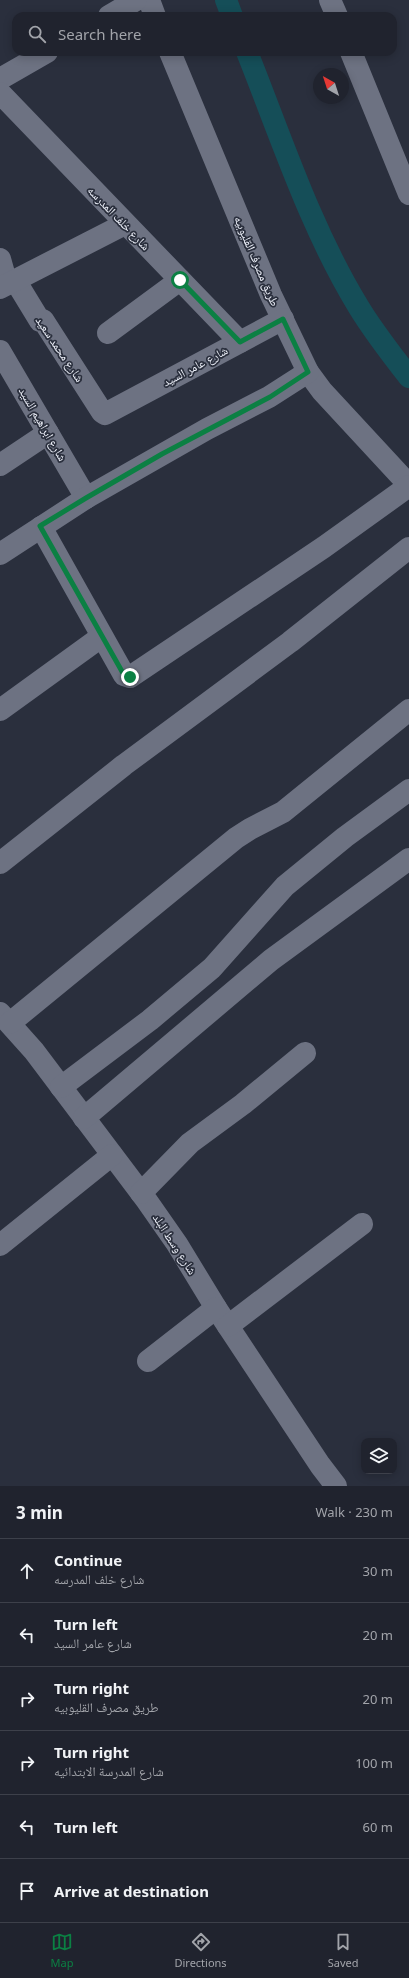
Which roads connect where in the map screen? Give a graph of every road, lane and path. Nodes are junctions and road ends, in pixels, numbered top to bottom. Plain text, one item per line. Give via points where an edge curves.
1 (136, 0) edge
2 (148, 0) edge
3 (330, 0) edge
4 (116, 12) edge
5 (153, 12) edge
6 (334, 12) edge
7 (40, 56) edge
8 (172, 56) edge
9 (353, 56) edge
10 (0, 79) edge
11 (0, 93) edge
12 (409, 194) edge
13 (125, 224) junction
14 (0, 259) edge
15 (180, 280) junction
16 (7, 284) edge
17 (283, 319) junction
18 (108, 333) dead end
19 (240, 342) junction
20 (0, 351) edge
21 (308, 372) junction
22 (107, 414) joint
23 (48, 433) junction
24 (0, 465) edge
25 (409, 485) edge
26 (86, 498) junction
27 (40, 526) junction
28 (409, 548) edge
29 (2, 549) edge
30 (101, 637) junction
31 (0, 710) edge
32 (409, 710) edge
33 (409, 790) edge
34 (409, 859) edge
35 (0, 863) edge
36 (5, 1018) edge
37 (305, 1053) dead end
38 (61, 1087) junction
39 (84, 1118) junction
40 (112, 1155) junction
41 (140, 1193) junction
42 (362, 1224) dead end
43 (0, 1245) edge
44 (216, 1308) junction
45 (228, 1326) junction
46 (148, 1361) dead end
47 (336, 1486) edge

1 - 4 street
2 - 5 street
3 - 6 street
7 - 10 street
8 - 17 street, طريق مصرف القليوبيه via 258,266
9 - 12 street
11 - 13 street, شارع خلف المدرسه
13 - 15 street, شارع خلف المدرسه
13 - 16 street
14 - 16 street, شارع محمد سعيد
15 - 18 street
15 - 19 street, شارع خلف المدرسه
16 - 22 street, شارع محمد سعيد via 40,321 43,320 102,412
17 - 19 street, شارع عامر السيد
17 - 21 street, طريق مصرف القليوبيه
19 - 22 street, شارع عامر السيد
20 - 23 street, شارع ابراهيم السيد
21 - 25 street, طريق مصرف القليوبيه via 322,391
21 - 26 street via 270,397 207,429
23 - 24 street
23 - 26 street, شارع ابراهيم السيد
25 - 30 street via 324,547 130,677 124,675
26 - 27 street
27 - 29 street
27 - 30 street
28 - 35 street
30 - 31 street
32 - 36 street via 283,812 236,838
33 - 38 street via 285,886 212,968 150,1020
34 - 39 street via 271,960
36 - 38 street, شارع وسط البلد
37 - 41 street via 190,1143
38 - 39 street, شارع وسط البلد
39 - 40 street, شارع وسط البلد
40 - 41 street, شارع وسط البلد
40 - 43 street
41 - 44 street, شارع وسط البلد via 177,1244
42 - 45 street
44 - 45 street, شارع وسط البلد
44 - 46 street
45 - 47 street, شارع وسط البلد

